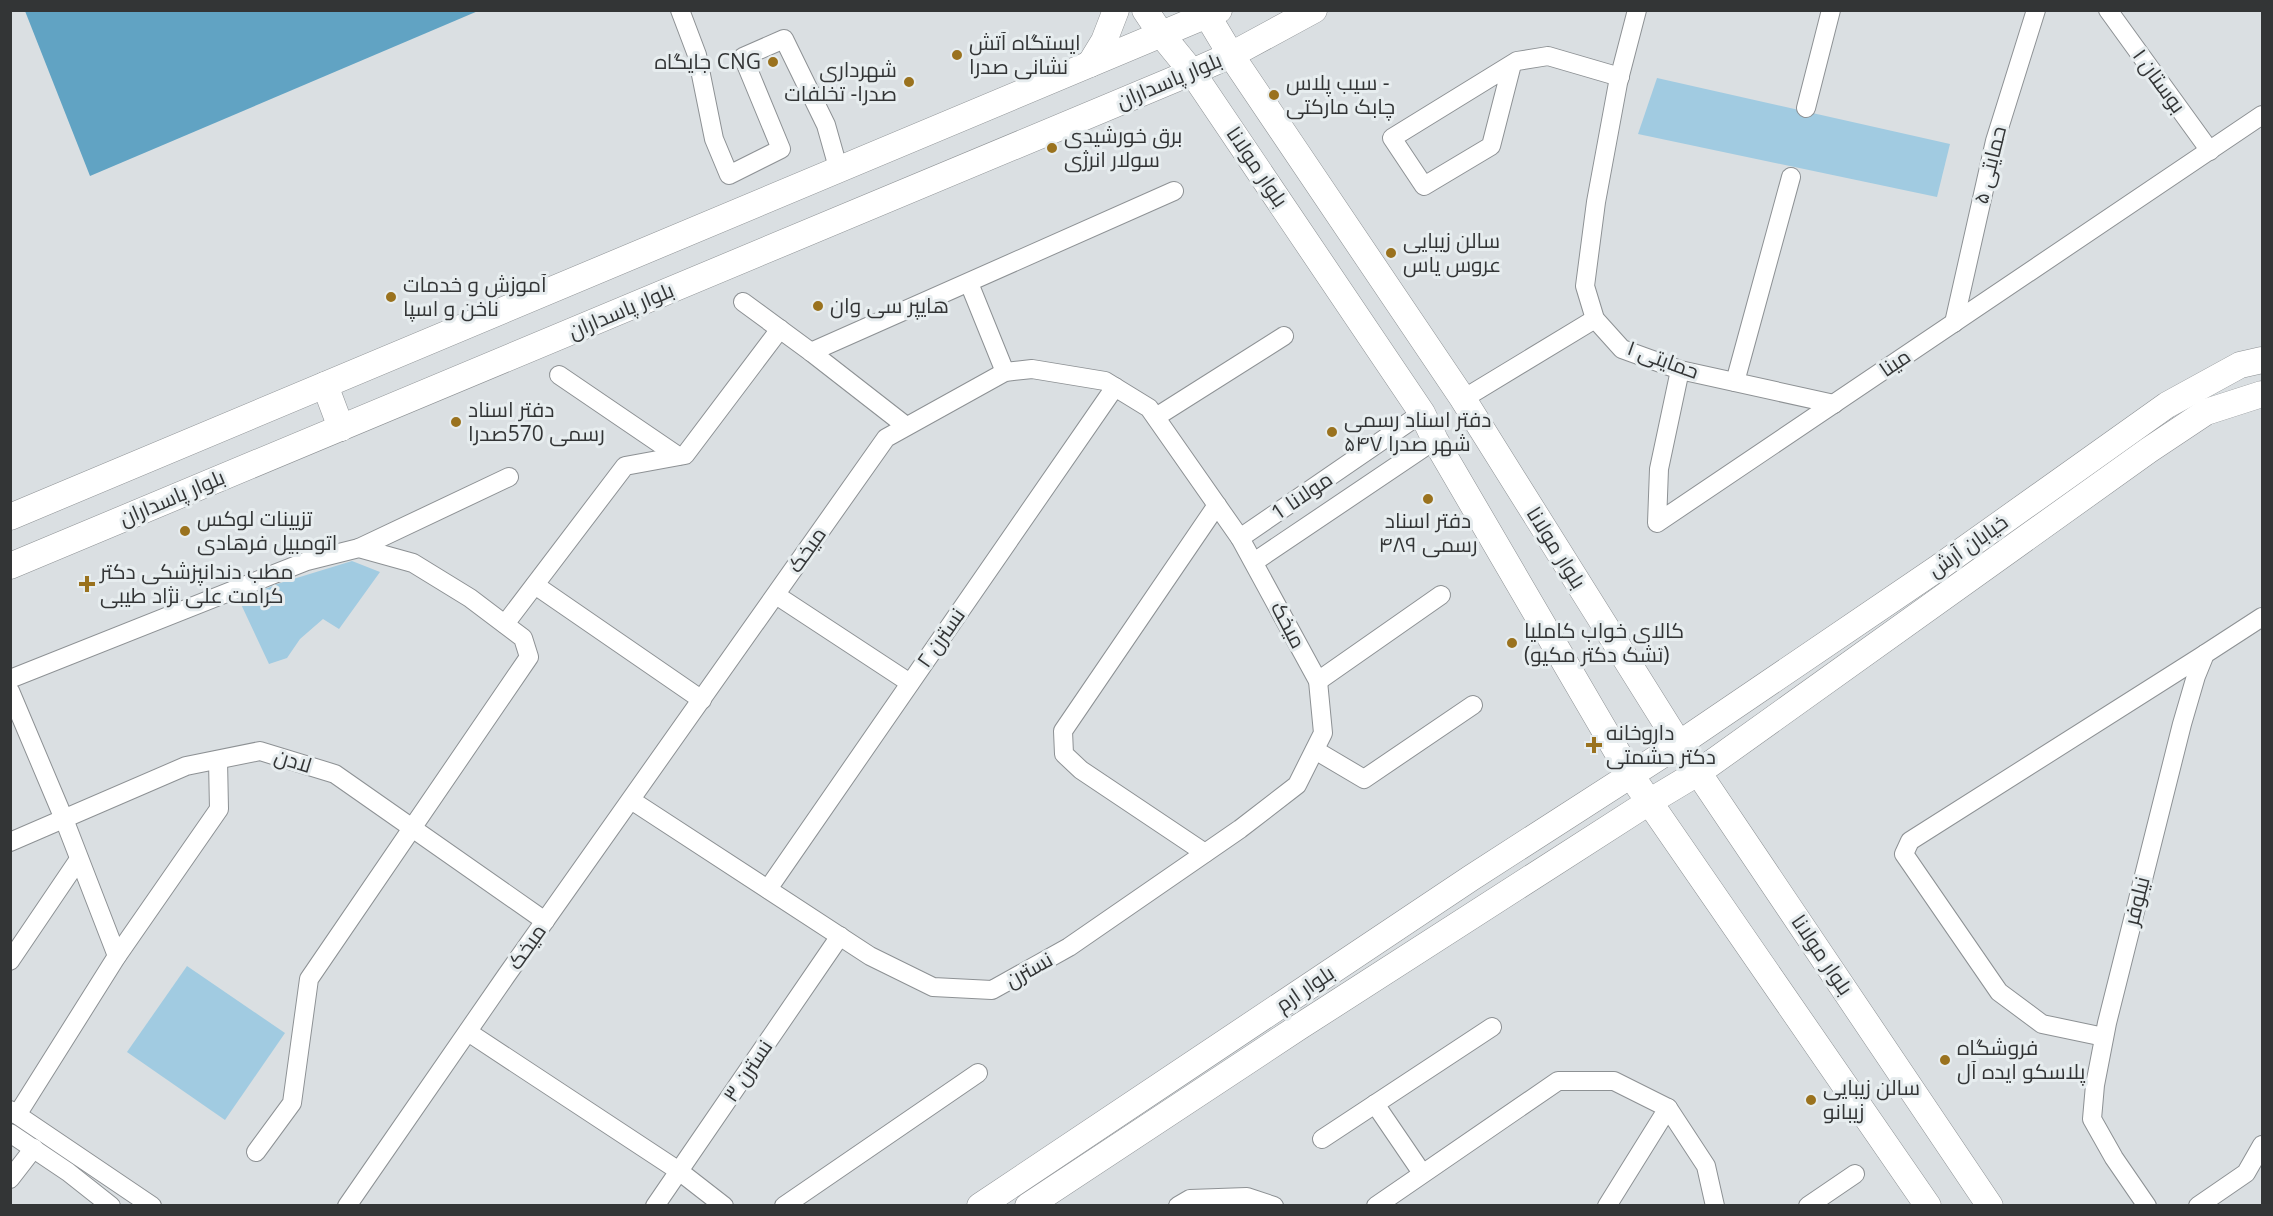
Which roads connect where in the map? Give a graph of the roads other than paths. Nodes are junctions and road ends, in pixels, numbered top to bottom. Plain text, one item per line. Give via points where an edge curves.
1 (680, 10) edge
2 (1116, 10) edge
3 (1145, 10) edge
4 (1314, 10) edge
5 (1636, 10) edge
6 (1831, 10) edge
7 (2036, 10) edge
8 (2108, 10) edge
9 (1210, 12) edge
10 (1161, 34) junction
11 (1231, 55) junction
12 (1090, 64) junction
13 (1512, 64) junction
14 (1192, 72) junction
15 (1619, 80) junction
16 (1806, 108) dead end
17 (2262, 115) edge
18 (2210, 151) junction
19 (839, 171) junction
20 (1791, 177) dead end
21 (1173, 191) dead end
22 (969, 283) junction
23 (743, 302) dead end
24 (1595, 319) junction
25 (1954, 323) junction
26 (780, 329) junction
27 (1284, 336) dead end
28 (811, 352) junction
29 (2262, 360) edge
30 (1680, 370) junction
31 (1005, 372) junction
32 (559, 375) dead end
33 (1735, 382) junction
34 (325, 386) junction
35 (1115, 387) junction
36 (2262, 394) edge
37 (1463, 399) junction
38 (1834, 404) junction
39 (1422, 413) junction
40 (1156, 417) junction
41 (906, 426) junction
42 (341, 428) junction
43 (1436, 440) junction
44 (678, 456) junction
45 (509, 477) dead end
46 (1217, 504) junction
47 (10, 517) edge
48 (1240, 538) junction
49 (359, 548) junction
50 (1254, 562) junction
51 (10, 566) edge
52 (1938, 568) junction
53 (535, 585) junction
54 (1953, 592) junction
55 (776, 594) junction
56 (1441, 596) dead end
57 (2262, 616) edge
58 (505, 624) junction
59 (2205, 654) junction
60 (10, 679) edge
61 (1318, 681) junction
62 (910, 683) junction
63 (10, 691) edge
64 (702, 699) junction
65 (1473, 705) dead end
66 (1323, 733) joint
67 (1678, 744) junction
68 (1315, 750) junction
69 (218, 760) junction
70 (1699, 772) junction
71 (1630, 774) junction
72 (631, 800) junction
73 (1649, 802) junction
74 (64, 819) junction
75 (412, 828) junction
76 (10, 842) edge
77 (1205, 853) junction
78 (79, 859) junction
79 (768, 889) junction
80 (545, 921) junction
81 (840, 936) junction
82 (117, 956) junction
83 (10, 961) edge
84 (1492, 1027) dead end
85 (468, 1032) junction
86 (2104, 1037) junction
87 (978, 1073) dead end
88 (1375, 1104) junction
89 (1668, 1108) junction
90 (14, 1112) edge
91 (10, 1133) edge
92 (1322, 1139) dead end
93 (2262, 1145) edge
94 (34, 1148) junction
95 (256, 1152) dead end
96 (679, 1172) junction
97 (1422, 1173) junction
98 (1855, 1174) dead end
99 (10, 1179) edge
100 (145, 1204) edge
101 (111, 1206) edge
102 (348, 1206) edge
103 (655, 1206) edge
104 (724, 1206) edge
105 (784, 1206) edge
106 (980, 1206) edge
107 (1028, 1206) edge
108 (1178, 1206) edge
109 (1274, 1206) edge
110 (1376, 1206) edge
111 (1608, 1206) edge
112 (1715, 1206) edge
113 (1808, 1206) edge
114 (1928, 1206) edge
115 (1990, 1206) edge
116 (2147, 1206) edge
117 (2198, 1206) edge

1 - 19 street via 697,55 714,139 729,175 781,149 743,57 784,39 826,125
2 - 12 main road
3 - 10 main road, بلوار مولانا
4 - 11 main road, بلوار پاسداران
5 - 15 street, حمایتی ۱
6 - 16 street
7 - 25 street, حمایتی ۵ via 1995,141
8 - 18 street, بوستان ۱
9 - 10 main road
9 - 11 main road, بلوار مولانا
10 - 12 main road
10 - 14 main road, بلوار مولانا
11 - 14 main road, بلوار پاسداران
11 - 37 main road, بلوار مولانا
12 - 19 main road
13 - 13 street via 1392,138 1424,186 1491,146
13 - 15 street via 1548,56
14 - 39 main road, بلوار مولانا
14 - 42 main road, بلوار پاسداران
15 - 24 street, حمایتی ۱ via 1585,286
17 - 18 street, مینا
18 - 25 street, مینا
19 - 34 main road
20 - 33 street
21 - 22 street
22 - 28 street
22 - 31 street
23 - 26 street
24 - 30 street, حمایتی ۱ via 1622,349
24 - 37 street
25 - 38 street, مینا
26 - 28 street
26 - 44 street via 686,455
27 - 40 street
28 - 41 street
29 - 52 main road, خیابان آرش via 2240,364 2167,405
30 - 33 street, حمایتی ۱
30 - 38 street, مینا via 1659,469 1656,523
31 - 35 street, میخک via 1032,369 1105,381
31 - 41 street, میخک
32 - 44 street
33 - 38 street, حمایتی ۱
34 - 42 main road
34 - 47 main road
35 - 40 street, میخک via 1149,408
35 - 62 street, نسترن ۲
36 - 54 main road, خیابان آرش via 2206,412
37 - 67 main road, بلوار مولانا
39 - 43 main road, بلوار مولانا
39 - 48 street, مولانا 1
40 - 46 street, میخک
41 - 55 street, میخک via 886,438
42 - 51 main road, بلوار پاسداران
43 - 50 street, مولانا 1
43 - 71 main road, بلوار مولانا
44 - 53 street via 626,466
45 - 49 street
46 - 48 street, میخک
46 - 77 street via 1063,731 1064,754 1082,770
48 - 50 street, میخک
49 - 58 street via 413,563
49 - 60 street via 307,561
50 - 61 street, میخک
52 - 54 main road
52 - 67 main road, خیابان آرش
53 - 58 street
53 - 64 street
54 - 70 main road, خیابان آرش
55 - 62 street
55 - 64 street, میخک
56 - 61 street
57 - 59 street
58 - 75 street via 523,638 529,657
59 - 86 street, نیلوفر via 2182,724
59 - 86 street via 1910,842 1904,854 1999,992 2042,1024
61 - 66 street, میخک
62 - 79 street, نسترن ۲
63 - 74 street
64 - 72 street, میخک
65 - 68 street via 1364,779
66 - 68 street, نسترن
67 - 70 main road, بلوار مولانا
67 - 71 main road, خیابان آرش
68 - 77 street, نسترن via 1297,785
69 - 74 street, لادن via 186,766
69 - 75 street, لادن via 260,751 335,774
69 - 82 street via 219,809
70 - 73 main road, خیابان آرش
70 - 115 main road, بلوار مولانا
71 - 73 main road, بلوار مولانا
71 - 106 main road, بلوار ارم
72 - 79 street, نسترن
72 - 80 street, میخک
73 - 107 main road, بلوار ارم
73 - 114 main road, بلوار مولانا
74 - 76 street, لادن
74 - 78 street
75 - 80 street, لادن
75 - 95 street via 309,979 292,1103
77 - 81 street, نسترن via 1069,947 992,990 933,987 870,956
78 - 82 street
78 - 83 street
79 - 81 street, نسترن
80 - 85 street, میخک
81 - 96 street, نسترن ۳
82 - 90 street
84 - 88 street
85 - 96 street
85 - 102 street, میخک
86 - 116 street, نیلوفر via 2092,1119
87 - 105 street
88 - 92 street
88 - 97 street
89 - 97 street via 1614,1081 1558,1081
89 - 111 street
89 - 112 street via 1706,1166
90 - 100 street
91 - 94 street
93 - 117 street via 2246,1173
94 - 99 street
94 - 101 street
96 - 103 street, نسترن ۳
96 - 104 street
97 - 110 street
98 - 113 street
108 - 109 street via 1190,1200 1248,1197

